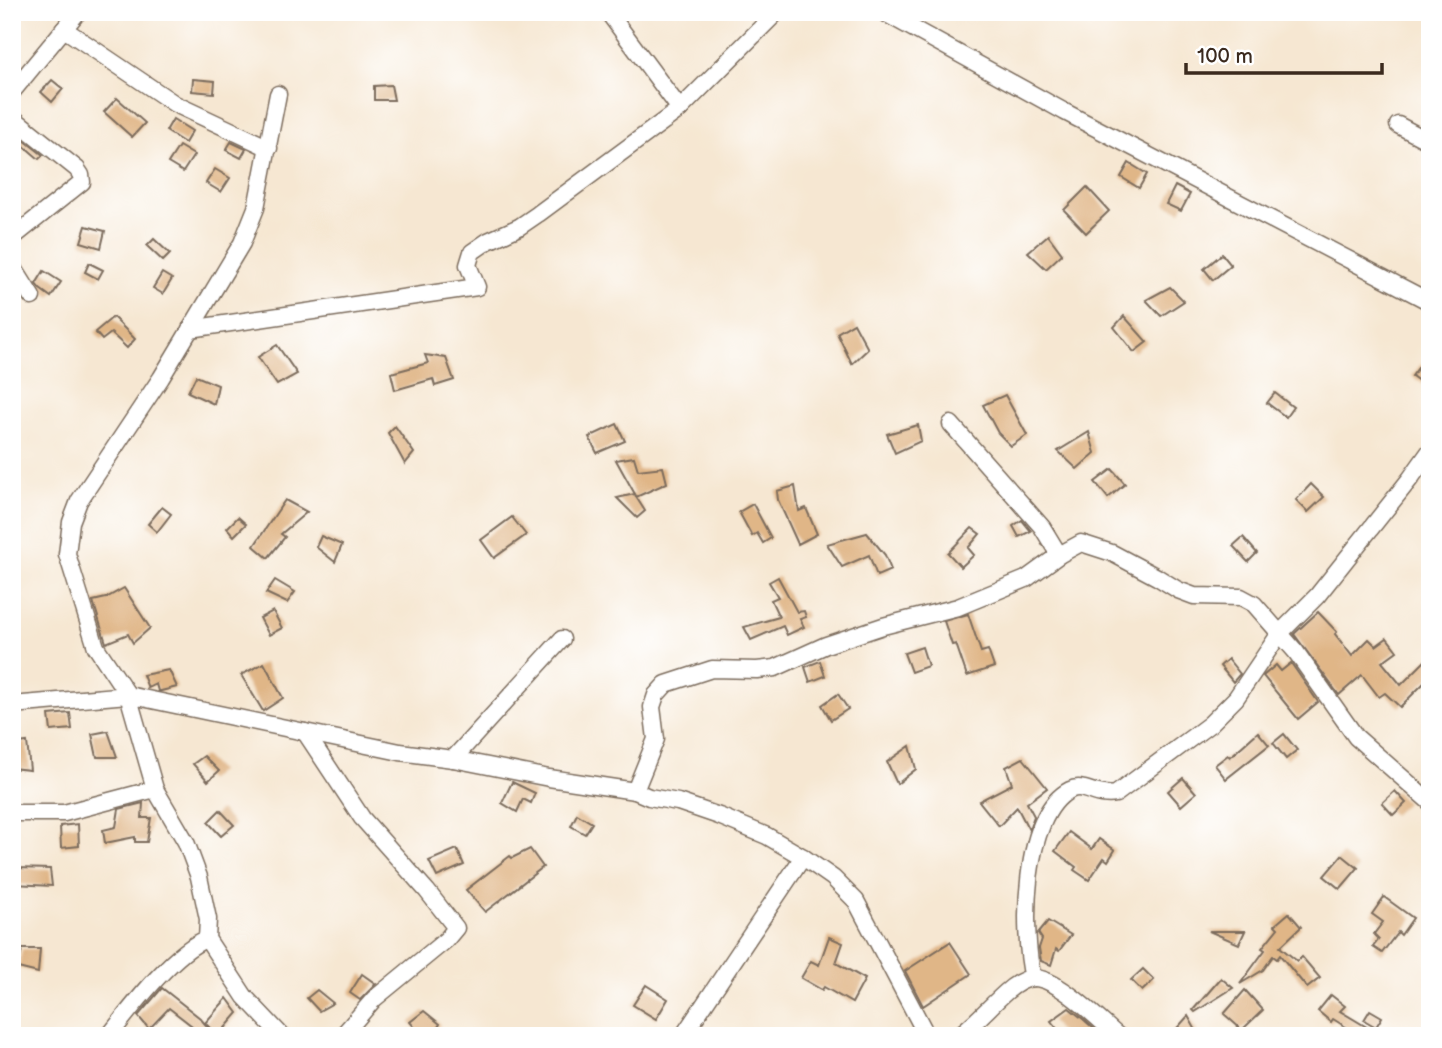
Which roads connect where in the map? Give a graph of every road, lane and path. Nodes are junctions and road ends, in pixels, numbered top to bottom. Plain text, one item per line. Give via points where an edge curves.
1 (78, 12) edge
2 (608, 12) edge
3 (778, 12) edge
4 (883, 12) edge
5 (64, 29) junction
6 (12, 92) edge
7 (278, 94) dead end
8 (680, 109) junction
9 (12, 117) edge
10 (1398, 125) dead end
11 (1430, 142) edge
12 (269, 148) junction
13 (12, 238) edge
14 (12, 265) edge
15 (32, 297) dead end
16 (1430, 302) edge
17 (190, 329) junction
18 (951, 424) dead end
19 (1430, 451) edge
20 (1059, 555) junction
21 (1280, 633) junction
22 (562, 639) dead end
23 (128, 695) junction
24 (12, 705) edge
25 (306, 732) junction
26 (453, 759) junction
27 (155, 789) junction
28 (635, 791) junction
29 (1430, 802) edge
30 (12, 813) edge
31 (803, 857) junction
32 (208, 939) junction
33 (1033, 978) junction
34 (108, 1036) edge
35 (282, 1036) edge
36 (342, 1036) edge
37 (683, 1036) edge
38 (927, 1036) edge
39 (958, 1036) edge
40 (1118, 1036) edge

1 - 5 street
2 - 8 street
3 - 8 street
4 - 16 street
5 - 6 street
5 - 12 street via 175,104
7 - 12 street
8 - 17 street via 538,214 472,252 468,265 477,287
9 - 13 street via 77,169 82,182
10 - 11 street
12 - 17 street via 251,223
14 - 15 street
17 - 23 street via 79,501 71,522 67,554 96,647
18 - 20 street via 1037,520
19 - 21 street via 1317,597
20 - 21 street via 1081,543 1092,545 1194,596 1241,597 1254,604
20 - 28 street via 1026,579 980,599 826,645 775,668 712,669 666,684 652,707 656,739
21 - 29 street via 1356,737
21 - 33 street via 1236,698 1210,724 1116,794 1072,789 1052,807 1032,852 1026,926
22 - 26 street
23 - 24 street
23 - 25 street
23 - 27 street
25 - 26 street
25 - 36 street via 362,818 456,928 374,999
26 - 28 street
27 - 30 street via 64,813
27 - 32 street via 200,877
28 - 31 street via 719,816
31 - 37 street
31 - 38 street via 856,901
32 - 34 street via 171,965
32 - 35 street via 245,997
33 - 39 street via 1017,984
33 - 40 street via 1058,987

